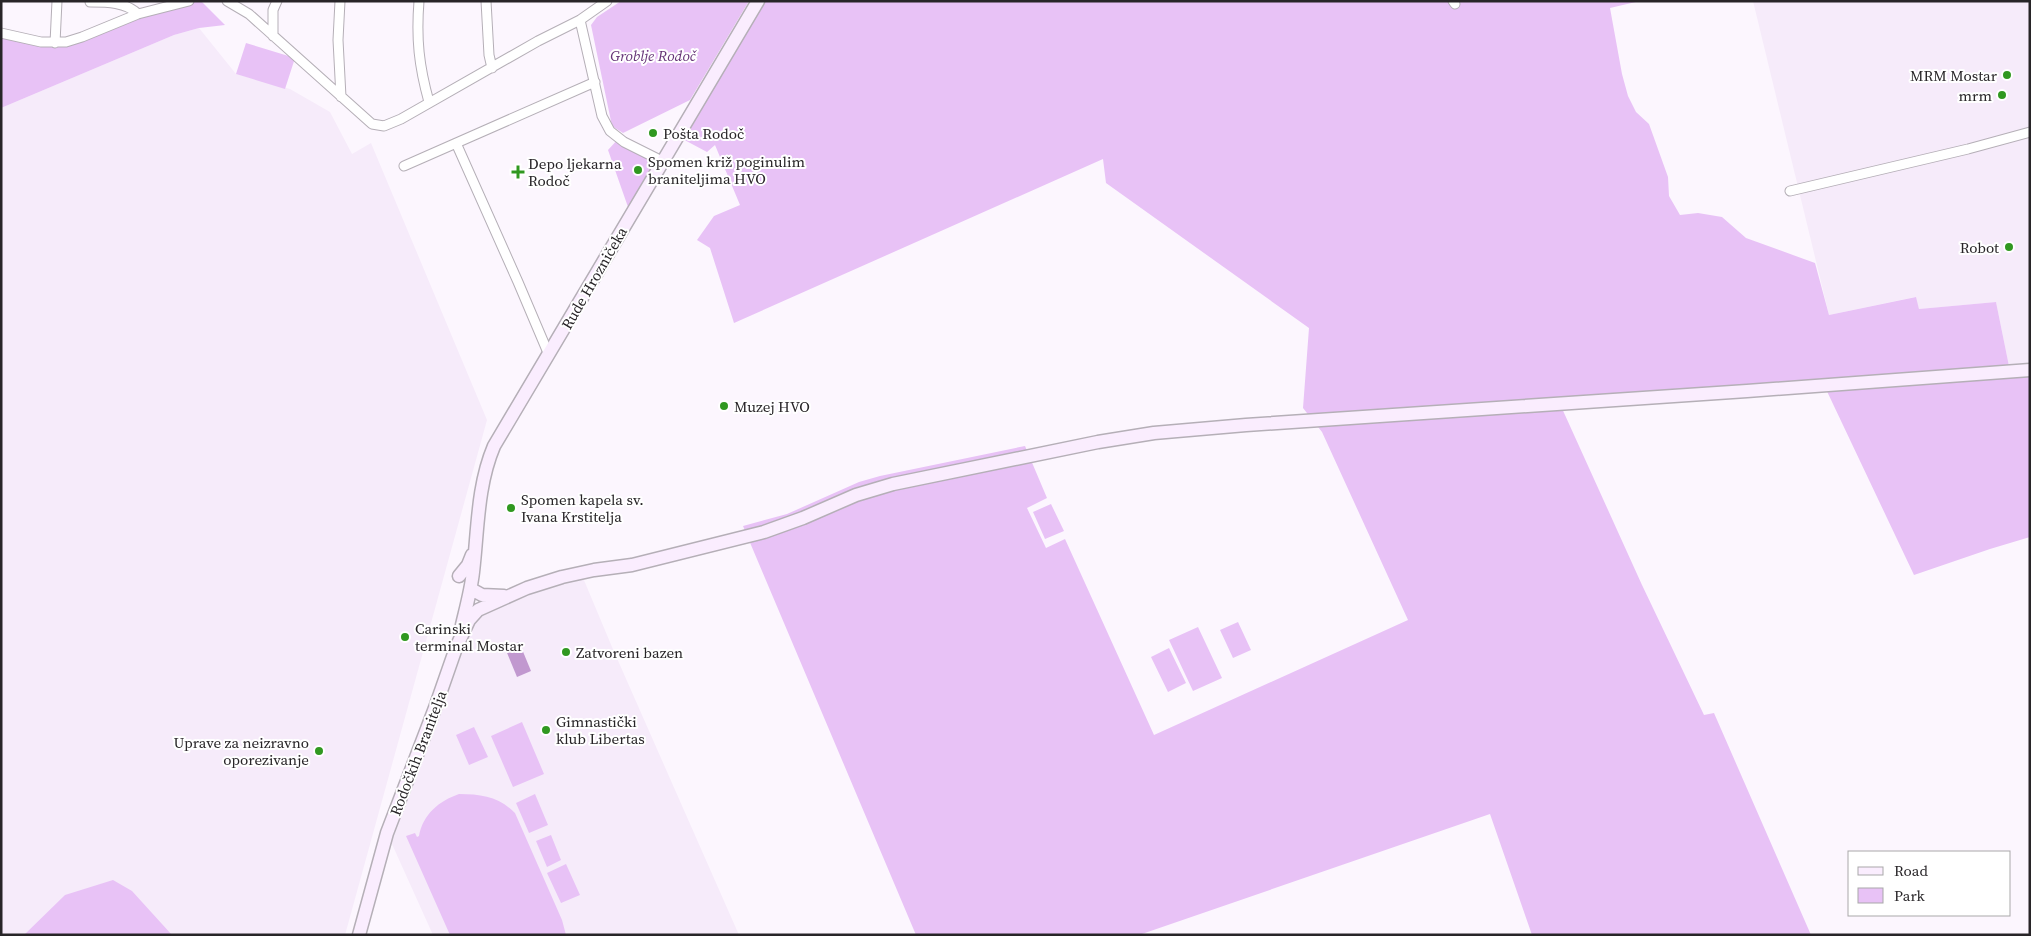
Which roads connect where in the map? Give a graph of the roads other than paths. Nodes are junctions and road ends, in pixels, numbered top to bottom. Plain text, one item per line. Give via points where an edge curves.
1 (57, 1) edge
2 (189, 1) edge
3 (277, 1) edge
4 (340, 1) edge
5 (419, 1) edge
6 (486, 1) edge
7 (607, 1) edge
8 (758, 1) edge
9 (90, 2) edge
10 (230, 2) edge
11 (138, 14) junction
12 (580, 20) junction
13 (1, 33) edge
14 (273, 36) junction
15 (55, 43) junction
16 (492, 68) junction
17 (595, 82) junction
18 (341, 97) junction
19 (429, 102) junction
20 (2030, 132) edge
21 (456, 142) junction
22 (662, 161) junction
23 (404, 166) dead end
24 (1790, 191) dead end
25 (548, 355) junction
26 (2030, 370) edge
27 (476, 544) junction
28 (474, 570) joint
29 (460, 576) dead end
30 (470, 594) junction
31 (509, 596) junction
32 (487, 605) junction
33 (454, 652) junction
34 (359, 935) edge

1 - 15 street
2 - 11 street
3 - 14 street
4 - 18 street
5 - 19 street via 417,33 421,73
6 - 16 street
7 - 12 street
8 - 22 street, Rude Hrozničeka
9 - 11 street via 122,5
10 - 14 street
11 - 15 street via 82,38
12 - 16 street
12 - 17 street
13 - 15 street
14 - 18 street
16 - 19 street
17 - 21 street
17 - 22 street via 602,116 610,131 624,142
18 - 19 street via 377,126 391,125
20 - 24 street
21 - 23 street
21 - 25 street
22 - 25 street, Rude Hrozničeka
25 - 27 street, Rude Hrozničeka via 487,462
26 - 31 street via 1154,433 894,484 856,495 764,532 639,564 562,577
27 - 28 street, Rude Hrozničeka
27 - 29 street via 471,560
28 - 30 street, Rodočkih Branitelja
30 - 31 street
30 - 32 street via 474,604
30 - 33 street, Rodočkih Branitelja
31 - 32 street
32 - 33 street via 469,620
33 - 34 street, Rodočkih Branitelja via 387,833

